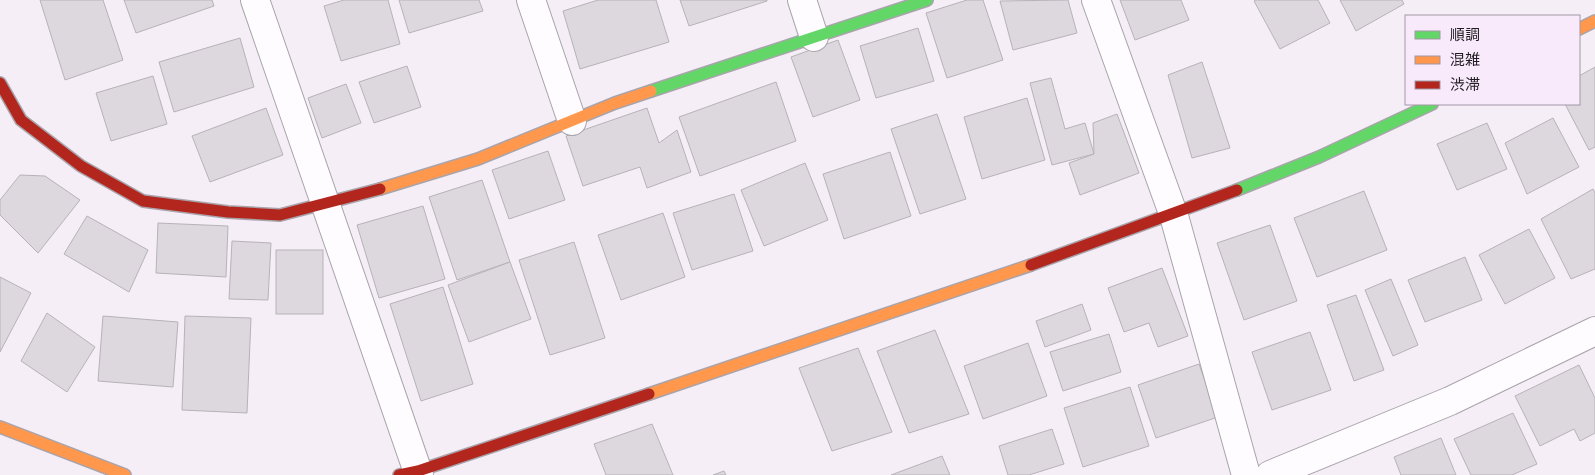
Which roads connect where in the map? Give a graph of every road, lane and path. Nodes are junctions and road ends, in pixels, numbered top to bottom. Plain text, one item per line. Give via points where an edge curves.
1 (255, 0) edge
2 (531, 0) edge
3 (802, 0) edge
4 (927, 0) edge
5 (1096, 0) edge
6 (1595, 21) edge
7 (1580, 28) edge
8 (814, 36) junction
9 (0, 83) edge
10 (1430, 105) edge
11 (572, 121) junction
12 (324, 204) junction
13 (1174, 216) junction
14 (1595, 331) edge
15 (0, 427) edge
16 (412, 474) edge
17 (125, 475) edge
18 (1246, 475) edge
19 (1270, 475) edge

1 - 12 street
2 - 11 street
3 - 8 street
4 - 8 street
5 - 13 street
6 - 7 street
8 - 11 street
9 - 12 street via 21,120 81,166 144,201 280,215
10 - 13 street via 1360,140
11 - 12 street via 478,159
12 - 16 street
13 - 16 street
13 - 18 street
14 - 19 street via 1450,401
15 - 17 street

